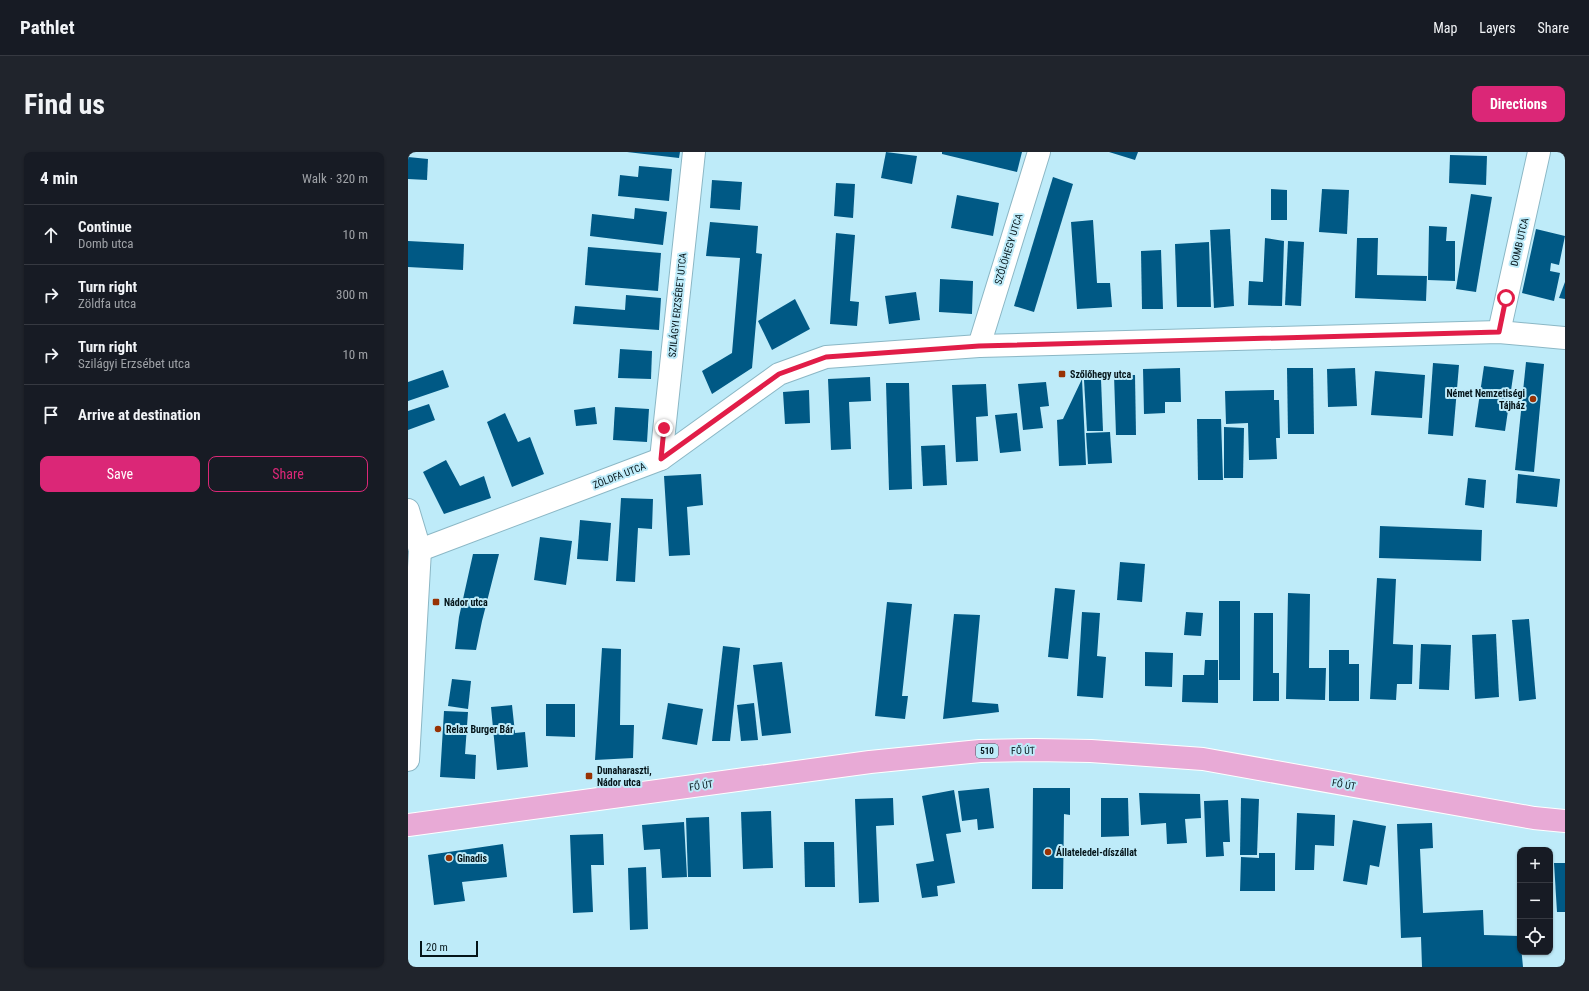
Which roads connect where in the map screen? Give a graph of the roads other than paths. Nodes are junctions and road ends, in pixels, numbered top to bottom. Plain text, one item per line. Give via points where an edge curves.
1 (694, 152) edge
2 (1038, 152) edge
3 (1539, 152) edge
4 (1499, 332) junction
5 (1565, 338) edge
6 (979, 346) junction
7 (661, 459) junction
8 (408, 510) edge
9 (420, 550) junction
10 (408, 760) edge
11 (1565, 821) edge
12 (408, 825) edge

1 - 7 street, SZILÁGYI ERZSÉBET UTCA
2 - 6 street, SZŐLÖHEGY UTCA
3 - 4 street, DOMB UTCA
4 - 5 street, ZÖLDFA UTCA
4 - 6 street, ZÖLDFA UTCA
6 - 7 street, ZÖLDFA UTCA via 826,357 786,371
7 - 9 street, ZÖLDFA UTCA
8 - 9 street
9 - 10 street
11 - 12 main road, FŐ ÚT / 510 via 1534,818 1203,759 1035,750 980,751 870,762

